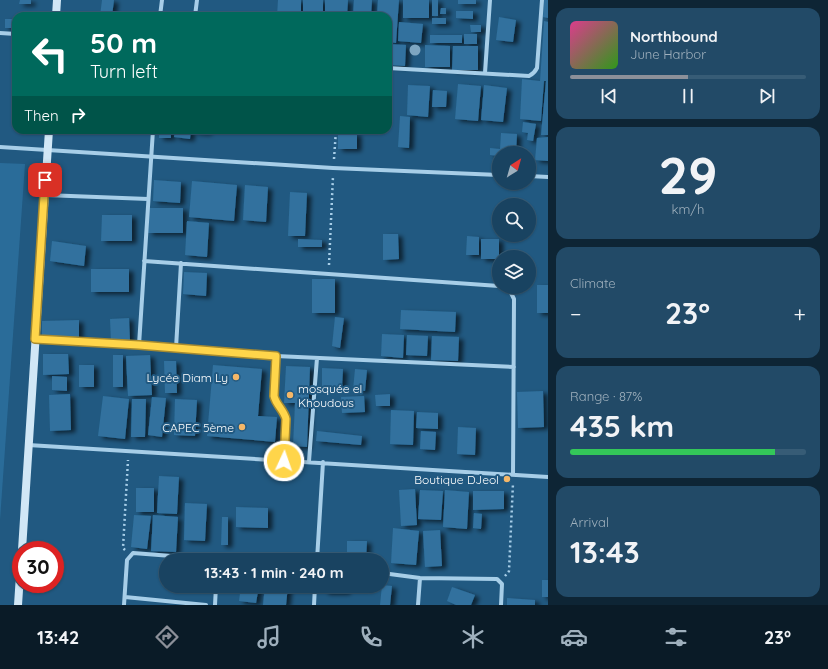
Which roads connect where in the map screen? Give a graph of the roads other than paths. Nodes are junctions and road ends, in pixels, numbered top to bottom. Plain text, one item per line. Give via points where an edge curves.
1 (57, 0) edge
2 (162, 0) edge
3 (197, 0) edge
4 (490, 0) edge
5 (542, 0) edge
6 (56, 12) edge
7 (160, 12) edge
8 (196, 12) edge
9 (0, 33) edge
10 (12, 34) edge
11 (392, 68) edge
12 (485, 73) junction
13 (49, 134) edge
14 (153, 134) edge
15 (0, 146) edge
16 (47, 150) junction
17 (151, 157) junction
18 (492, 175) edge
19 (536, 176) edge
20 (548, 177) edge
21 (44, 195) junction
22 (148, 199) junction
23 (144, 261) junction
24 (181, 263) junction
25 (492, 286) edge
26 (512, 294) edge
27 (35, 339) junction
28 (139, 345) junction
29 (176, 348) junction
30 (276, 356) junction
31 (317, 358) junction
32 (514, 367) junction
33 (28, 445) junction
34 (284, 461) junction
35 (309, 461) junction
36 (322, 462) junction
37 (513, 475) junction
38 (548, 477) edge
39 (23, 541) edge
40 (317, 553) edge
41 (159, 554) edge
42 (389, 574) edge
43 (420, 578) junction
44 (19, 593) edge
45 (216, 593) edge
46 (315, 593) edge
47 (125, 597) junction
48 (18, 605) edge
49 (124, 605) edge
50 (206, 605) edge
51 (215, 605) edge
52 (314, 605) edge
53 (418, 605) edge
54 (501, 605) edge

1 - 6 street
2 - 7 street
3 - 8 street
4 - 12 street
5 - 12 street via 535,72 529,76
9 - 10 street
11 - 12 street
13 - 16 street
14 - 17 street
15 - 16 street
16 - 17 street
16 - 21 street
17 - 18 street
17 - 22 street
19 - 20 street
21 - 22 street
21 - 27 street
22 - 23 street
23 - 24 street
23 - 28 street
24 - 25 street
24 - 29 street
26 - 32 street via 514,299
27 - 28 street
27 - 33 street
28 - 29 street
29 - 30 street
30 - 31 street
30 - 34 street via 274,396 286,419
31 - 32 street
31 - 35 street
32 - 37 street
33 - 34 street
33 - 39 street
34 - 35 street
35 - 36 street
36 - 37 street
36 - 40 street
37 - 38 street
41 - 47 street via 136,552 130,554 127,560
42 - 43 street
43 - 53 street
43 - 54 street via 494,578 500,581 502,588
44 - 48 street
45 - 51 street
46 - 52 street
47 - 49 street
47 - 50 street

